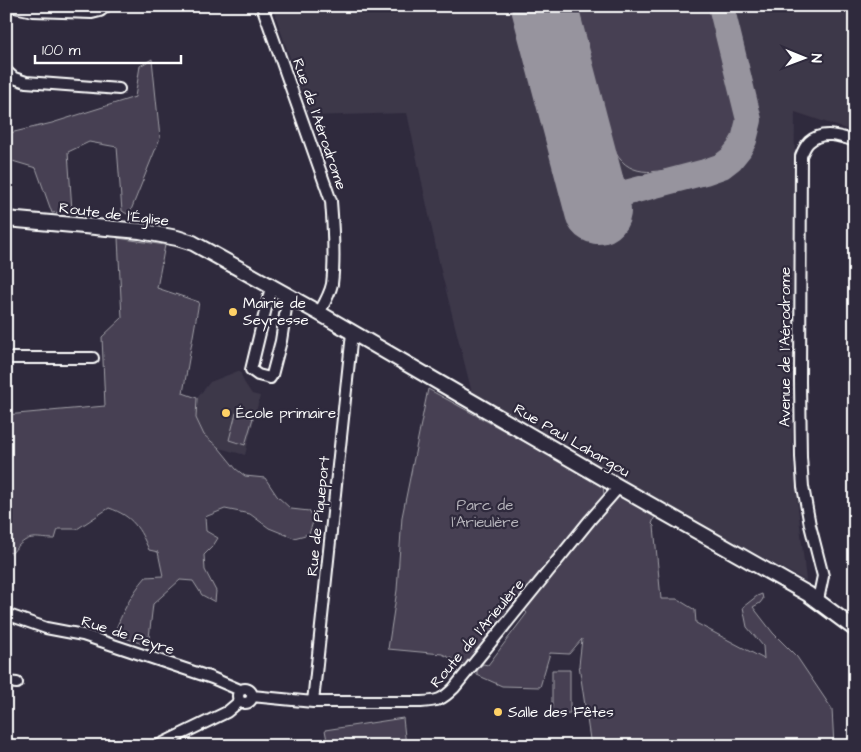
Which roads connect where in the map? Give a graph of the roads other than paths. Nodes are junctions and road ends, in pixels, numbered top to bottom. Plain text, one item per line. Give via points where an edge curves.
1 (10, 6) edge
2 (106, 6) edge
3 (262, 6) edge
4 (6, 71) edge
5 (119, 89) dead end
6 (855, 141) edge
7 (6, 219) edge
8 (271, 287) junction
9 (291, 298) junction
10 (319, 313) junction
11 (352, 333) junction
12 (6, 358) edge
13 (93, 358) dead end
14 (619, 487) junction
15 (813, 597) junction
16 (6, 614) edge
17 (855, 629) edge
18 (240, 690) junction
19 (252, 696) junction
20 (240, 701) junction
21 (313, 702) junction
22 (157, 746) edge

1 - 2 street via 33,11 92,14
3 - 10 street, Rue de l'Aérodrome via 331,202 332,285
4 - 5 street via 26,82
6 - 15 street, Avenue de l'Aérodrome via 820,136 809,142 801,156 801,457 803,487 823,576 822,585
7 - 8 street, Route de l'Église via 140,231 177,238 193,243
8 - 9 street, Route de l'Église
8 - 9 street via 251,370 258,375 270,378 272,374 287,302
9 - 10 street, Route de l'Église
10 - 11 street, Rue Paul Lahargou
11 - 14 street, Rue Paul Lahargou
11 - 21 street, Rue de Piqueport
12 - 13 street
14 - 15 street, Rue Paul Lahargou
14 - 21 street, Route de l'Arieulère via 443,698 420,702
15 - 17 street, Rue Paul Lahargou
16 - 18 street, Rue de Peyre via 46,628 83,635
18 - 19 street, Rue de Peyre via 246,688
18 - 20 street
19 - 20 street, Rue de Peyre via 248,702
19 - 21 street, Rue de Peyre
20 - 22 street via 228,712

